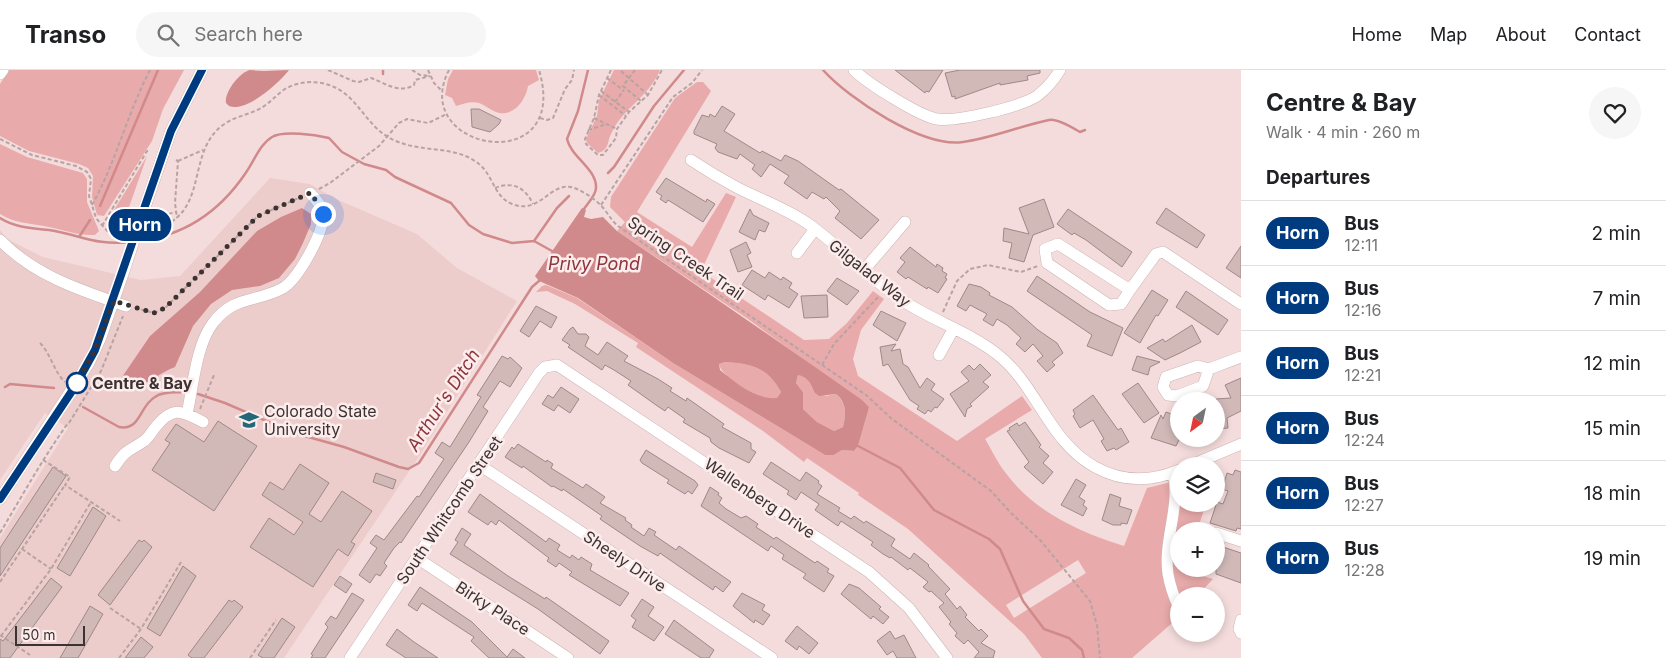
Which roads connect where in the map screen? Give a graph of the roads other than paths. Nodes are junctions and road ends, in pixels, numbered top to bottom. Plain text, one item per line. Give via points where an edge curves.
1 (3, 70) edge
2 (202, 70) edge
3 (854, 70) edge
4 (1060, 70) edge
5 (0, 74) edge
6 (691, 160) dead end
7 (310, 193) road end
8 (905, 222) dead end
9 (815, 229) junction
10 (0, 240) edge
11 (797, 253) dead end
12 (864, 270) junction
13 (1130, 290) junction
14 (114, 301) junction
15 (1241, 304) edge
16 (126, 306) road end
17 (954, 328) junction
18 (939, 354) dead end
19 (1241, 357) edge
20 (551, 365) joint
21 (1209, 370) dead end
22 (187, 414) junction
23 (203, 422) dead end
24 (1241, 444) edge
25 (1210, 457) edge
26 (478, 464) junction
27 (115, 466) dead end
28 (1170, 474) edge
29 (0, 499) edge
30 (1173, 512) edge
31 (1225, 535) edge
32 (1241, 541) edge
33 (417, 558) junction
34 (1172, 587) edge
35 (1241, 620) edge
36 (1241, 634) edge
37 (356, 656) edge
38 (568, 658) edge
39 (772, 658) edge
40 (947, 658) edge

1 - 5 street
2 - 14 street, bridge via 171,131
3 - 4 street via 918,112 935,119 955,120 1024,102 1044,90
6 - 9 street, Gilgalad Way
7 - 22 street via 321,207 322,226 296,276 284,287 228,307 214,322 205,335
8 - 12 street
9 - 11 street, Gilgalad Way
9 - 12 street, Gilgalad Way
10 - 14 street via 28,264 52,278
12 - 17 street, Gilgalad Way via 886,288
13 - 13 street via 1058,244 1045,249 1047,263 1110,305 1120,304
13 - 15 street via 1156,254 1163,252
14 - 16 street
14 - 29 street via 89,363
17 - 18 street
17 - 28 street, Gilgalad Way via 984,345 1010,366 1028,386 1060,436 1080,457 1095,467 1120,476 1150,479
19 - 21 street
20 - 26 street, South Whitcomb Street via 539,373
20 - 40 street, Wallenberg Drive via 565,369 869,572 908,608
22 - 23 street
22 - 27 street via 171,412 164,416 145,441 125,451
24 - 25 street
26 - 33 street, South Whitcomb Street
26 - 39 street, Sheely Drive
30 - 34 street via 1168,552
31 - 32 street
33 - 37 street, South Whitcomb Street
33 - 38 street, Birky Place
35 - 36 street

